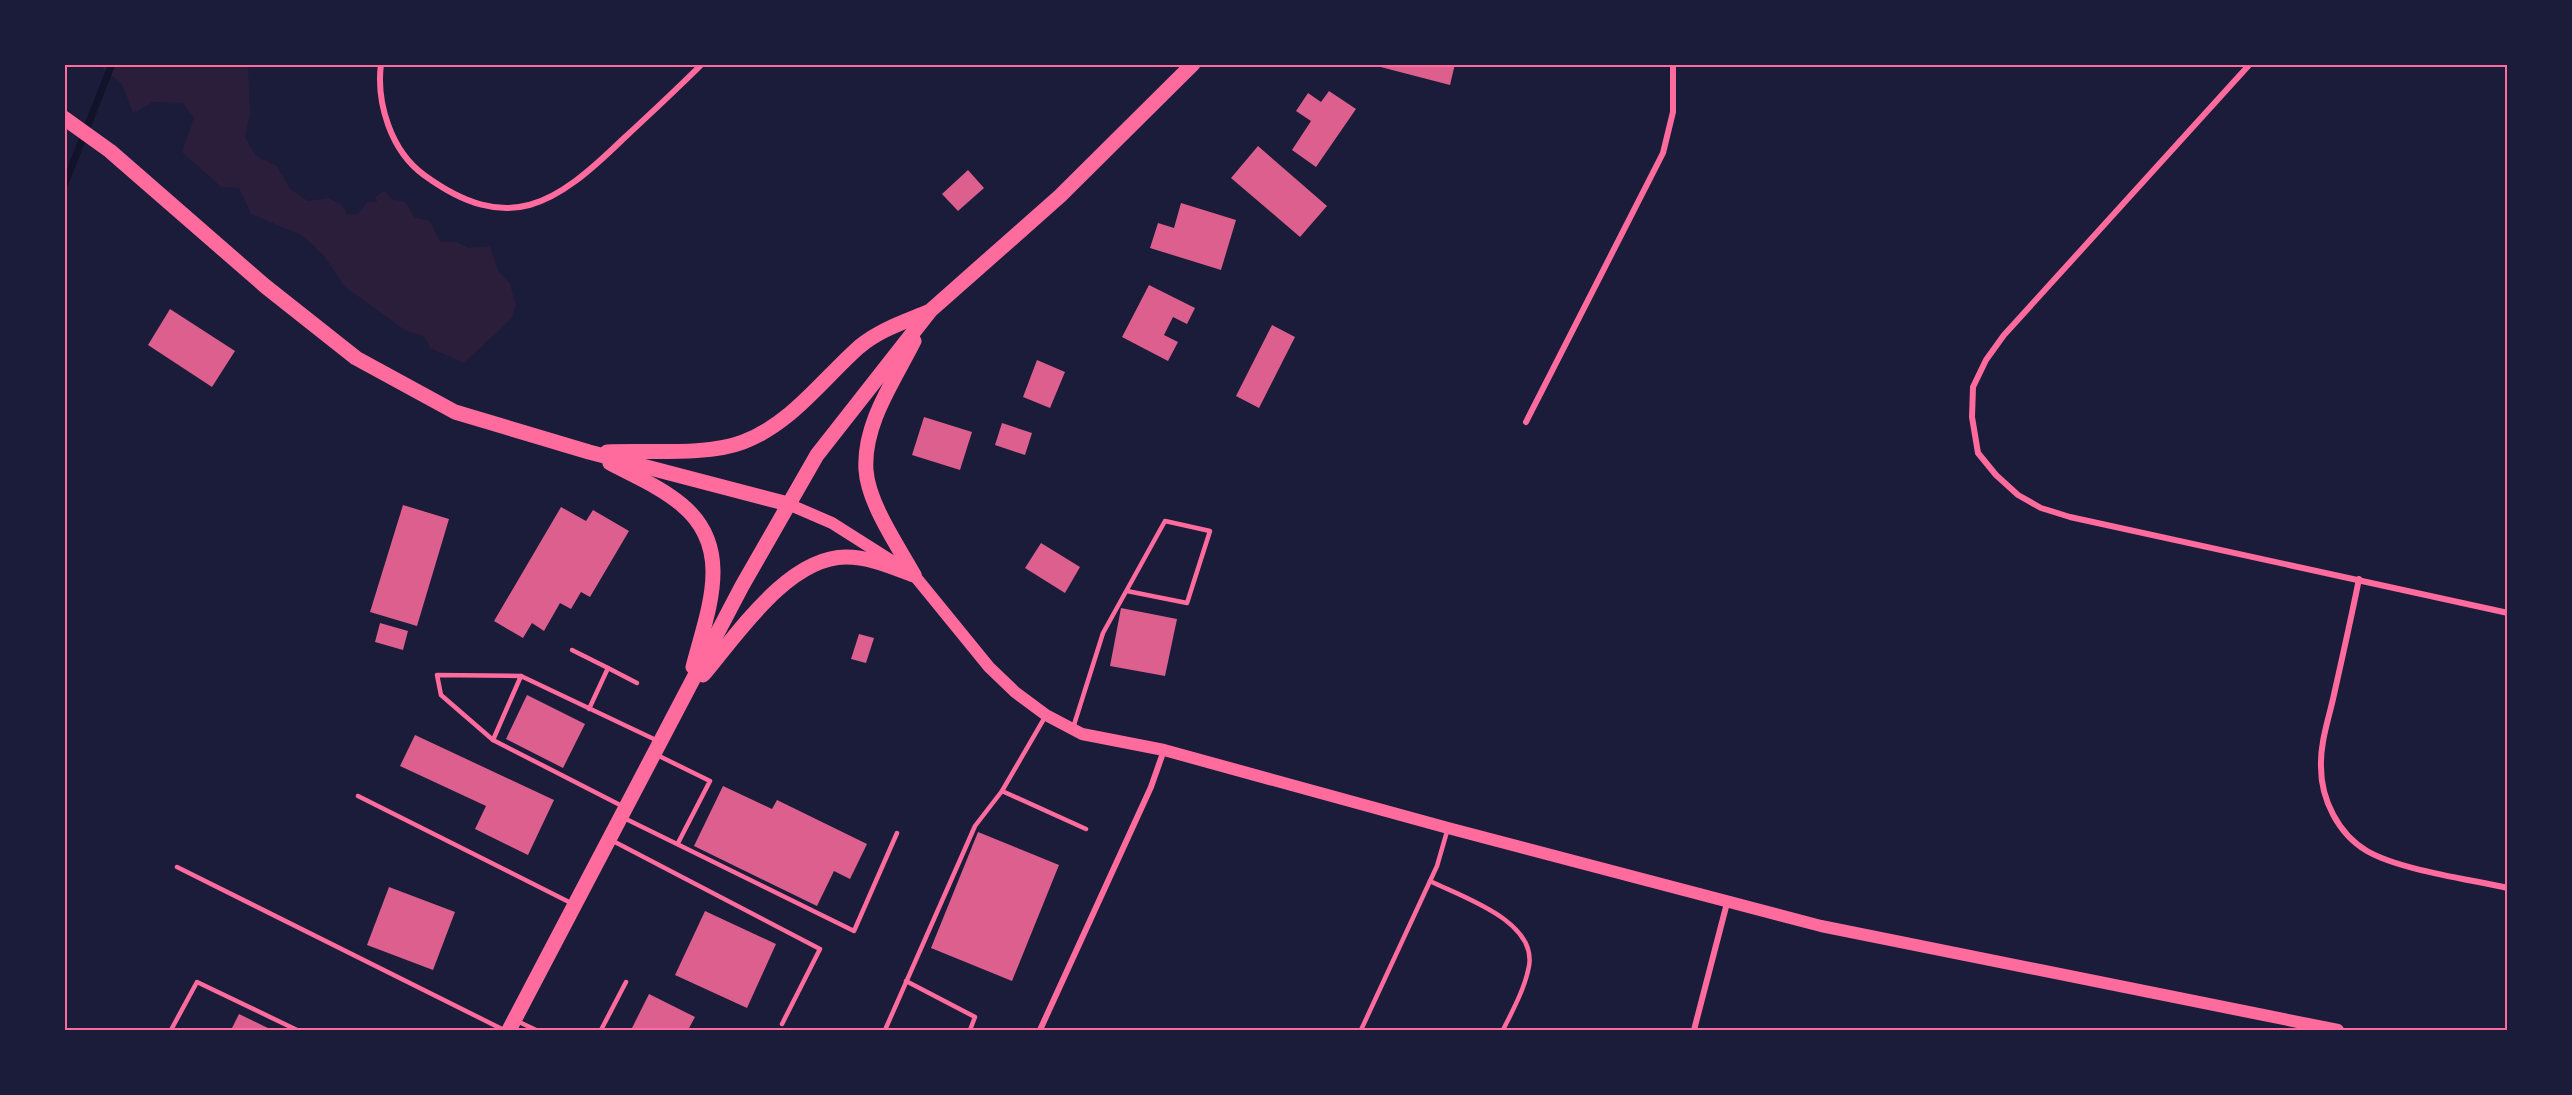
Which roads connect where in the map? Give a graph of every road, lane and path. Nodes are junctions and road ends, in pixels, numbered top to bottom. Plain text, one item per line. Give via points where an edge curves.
1 (381, 64) edge
2 (702, 64) edge
3 (1193, 64) edge
4 (1672, 64) edge
5 (2250, 64) edge
6 (65, 119) edge
7 (930, 311) junction
8 (1526, 422) dead end
9 (589, 452) junction
10 (788, 504) junction
11 (914, 575) junction
12 (2360, 579) junction
13 (1126, 591) junction
14 (2508, 613) edge
15 (572, 650) dead end
16 (608, 668) junction
17 (521, 676) junction
18 (637, 682) dead end
19 (686, 694) junction
20 (589, 710) junction
21 (1046, 715) junction
22 (1073, 728) junction
23 (493, 740) junction
24 (658, 748) junction
25 (1164, 750) junction
26 (1002, 791) junction
27 (357, 796) dead end
28 (624, 812) junction
29 (1448, 828) junction
30 (1086, 829) dead end
31 (897, 833) dead end
32 (610, 840) junction
33 (678, 843) junction
34 (177, 867) dead end
35 (1430, 881) junction
36 (2508, 888) edge
37 (1727, 903) junction
38 (576, 906) junction
39 (906, 981) junction
40 (626, 982) dead end
41 (782, 1024) dead end
42 (509, 1027) edge
43 (2311, 1028) edge
44 (171, 1030) edge
45 (297, 1030) edge
46 (536, 1030) edge
47 (601, 1030) edge
48 (885, 1030) edge
49 (970, 1030) edge
50 (1040, 1030) edge
51 (1361, 1030) edge
52 (1503, 1030) edge
53 (1694, 1030) edge
54 (2338, 1030) edge

1 - 2 street via 382,106 390,129 415,169 456,194 499,209 546,200 585,176
3 - 7 main road via 1059,196
4 - 8 street via 1672,119 1663,153
5 - 12 street via 1992,351 1973,387 1972,417 1978,453 2018,495 2070,517
6 - 9 main road via 110,151 256,278 356,358 455,412
7 - 9 main road via 886,329 861,346 800,406 744,442 722,448
7 - 10 main road via 833,433
7 - 11 main road via 878,411 867,445 866,471 879,512
9 - 10 main road
9 - 19 main road via 684,506 713,554 712,592
10 - 11 main road via 832,523
10 - 19 main road
11 - 19 main road via 873,560 845,557 808,567 772,594
11 - 21 main road via 989,667
12 - 14 street
12 - 36 street via 2321,765 2323,790 2334,816 2348,836 2390,861
13 - 13 lane via 1165,521 1210,531 1187,603
13 - 22 lane via 1103,633
15 - 16 lane
16 - 18 lane
16 - 20 lane
17 - 20 lane
17 - 23 lane
17 - 23 lane via 437,675 441,695
19 - 24 main road
20 - 24 lane
21 - 22 main road
21 - 26 lane
22 - 25 main road via 1082,734
23 - 28 lane
24 - 28 main road
24 - 33 lane via 710,781
25 - 29 main road
25 - 50 street via 1151,787
26 - 30 lane
26 - 39 lane via 975,826
27 - 38 lane
28 - 32 main road
28 - 33 lane
29 - 35 lane
29 - 37 main road
31 - 33 lane via 854,931
32 - 38 main road
32 - 41 lane via 820,949
34 - 42 lane
35 - 51 lane
35 - 52 lane via 1505,919 1521,932 1528,945 1530,964 1524,985
37 - 43 main road via 1888,941
37 - 53 street
38 - 42 main road
39 - 48 lane
39 - 49 lane via 975,1017
40 - 47 lane
42 - 46 lane
43 - 54 main road
44 - 45 lane via 197,982

